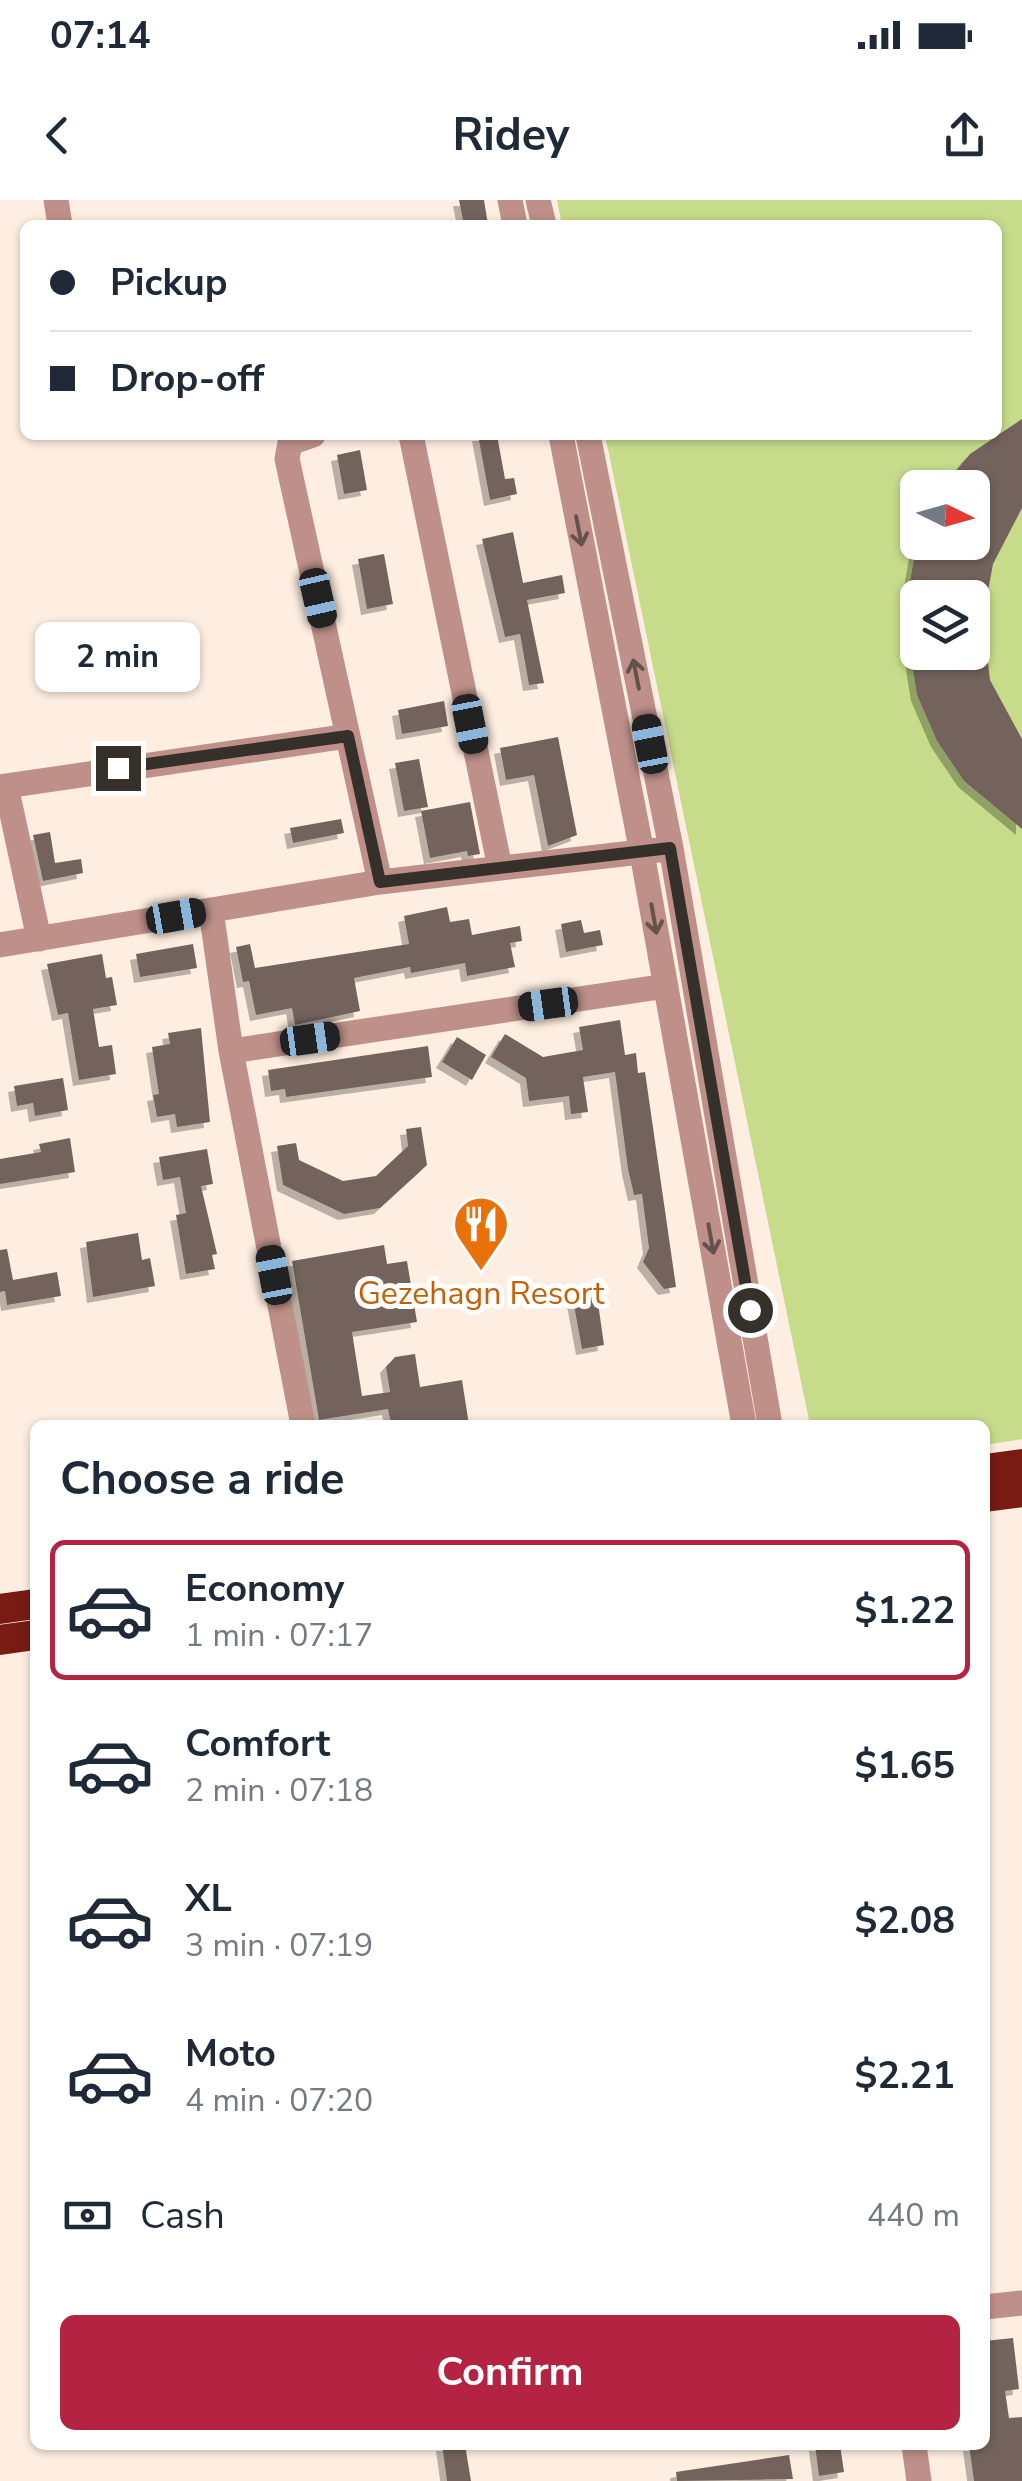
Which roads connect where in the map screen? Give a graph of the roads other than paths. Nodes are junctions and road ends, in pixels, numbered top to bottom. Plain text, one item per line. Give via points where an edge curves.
1 (299, 440) edge
2 (412, 440) edge
3 (561, 440) edge
4 (589, 440) edge
5 (348, 736) junction
6 (3, 786) edge
7 (670, 848) junction
8 (642, 853) junction
9 (500, 868) junction
10 (380, 882) junction
11 (210, 910) junction
12 (40, 939) junction
13 (0, 945) edge
14 (666, 986) junction
15 (232, 1050) junction
16 (302, 1420) edge
17 (743, 1420) edge
18 (769, 1420) edge
19 (1022, 1464) edge
20 (990, 1468) edge
21 (1022, 1492) edge
22 (990, 1496) edge
23 (30, 1605) edge
24 (0, 1609) edge
25 (30, 1636) edge
26 (0, 1640) edge
27 (1022, 2302) edge
28 (990, 2305) edge
29 (915, 2450) edge
30 (919, 2481) edge

1 - 5 street via 290,443 288,460
2 - 9 street
3 -> 8 street
7 -> 4 street
5 - 6 street
5 - 10 street
6 - 12 street
7 - 8 street
7 - 18 street
8 - 9 street
8 -> 14 street
9 - 10 street
10 - 11 street
11 - 12 street
11 - 15 street
12 - 13 street
14 - 15 street
14 -> 17 street
15 - 16 street
19 - 20 highway
21 - 22 highway
23 - 24 highway
25 - 26 highway
27 - 28 street
29 - 30 street

